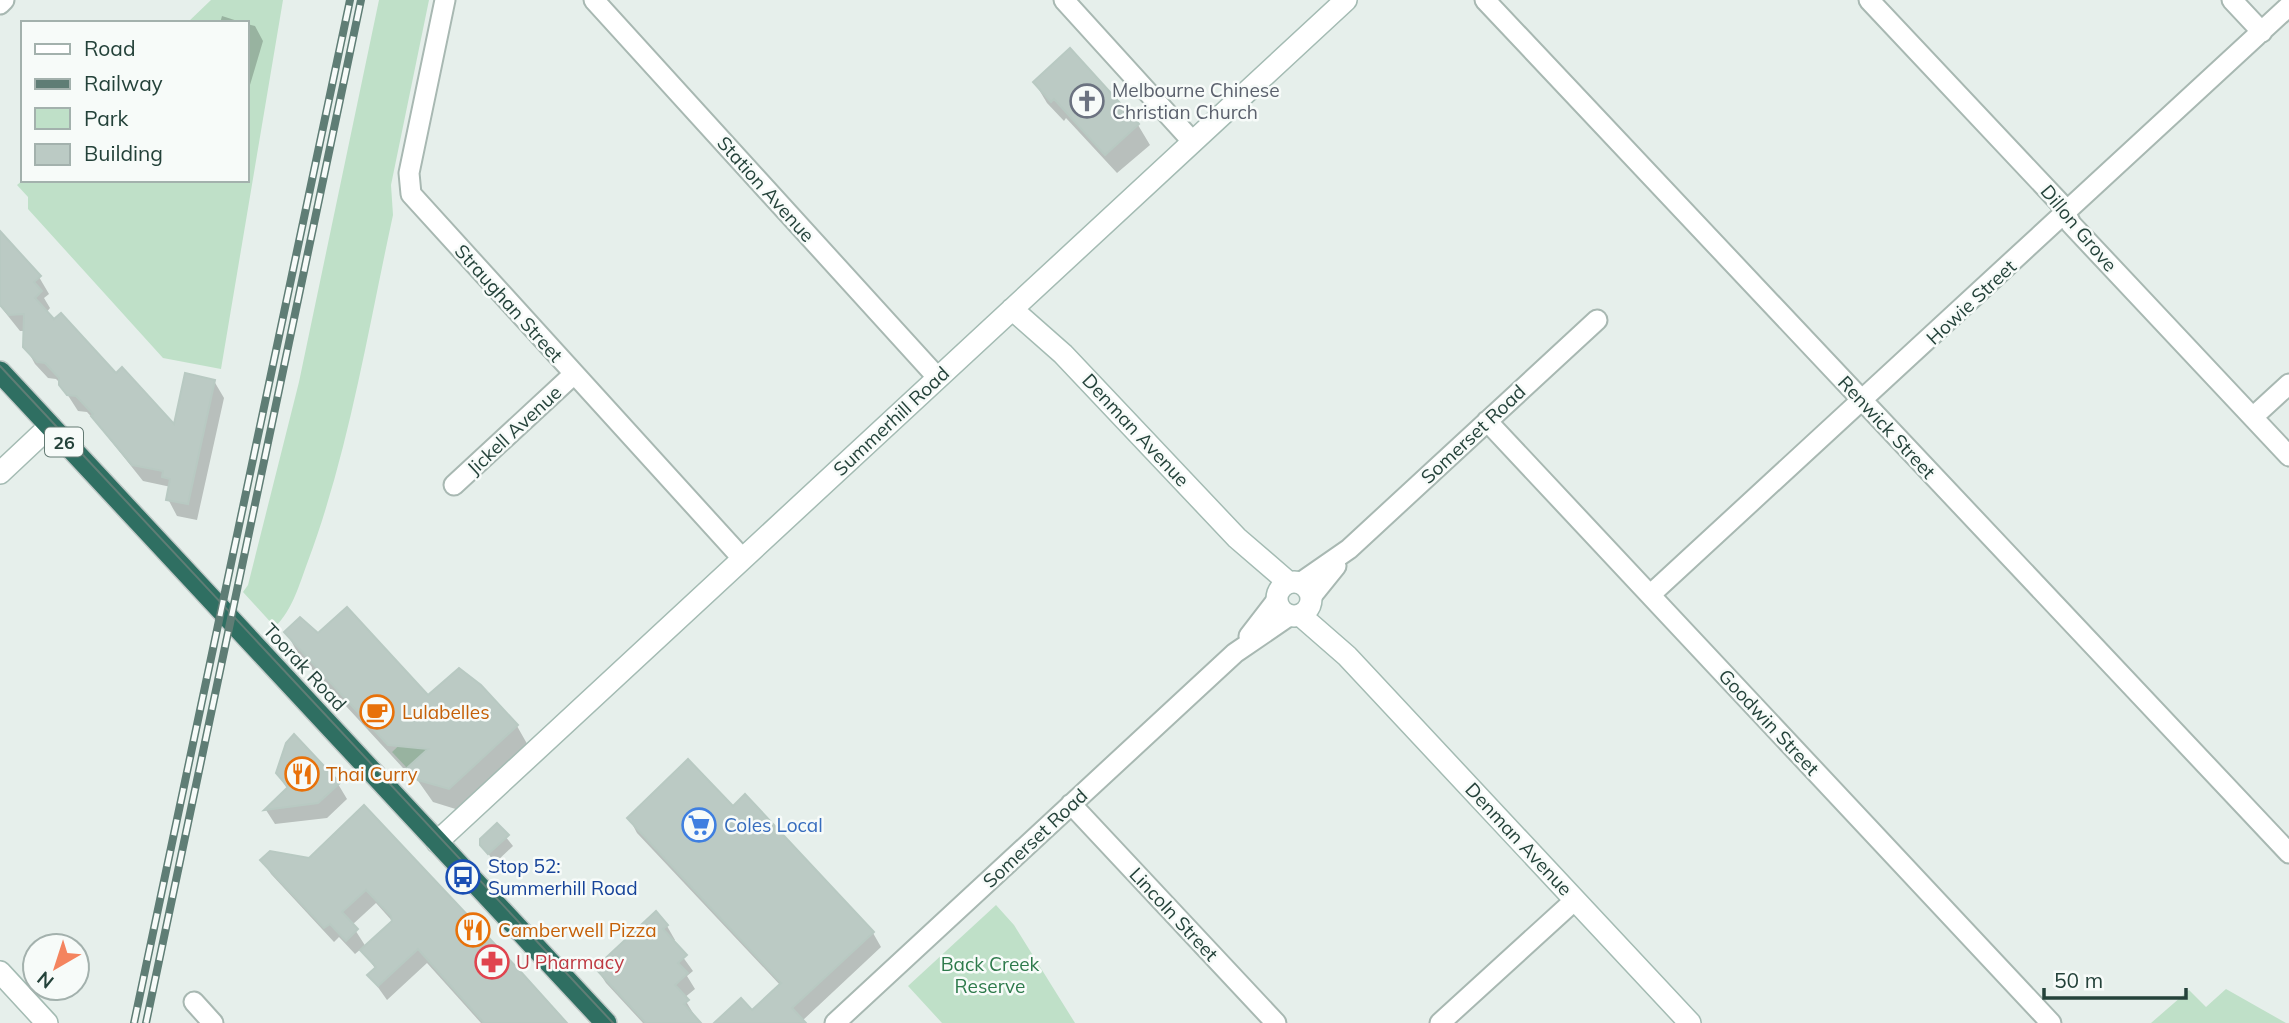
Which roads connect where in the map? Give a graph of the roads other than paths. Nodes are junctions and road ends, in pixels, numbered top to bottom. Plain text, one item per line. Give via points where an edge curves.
1 (4, 0) edge
2 (445, 0) edge
3 (594, 0) edge
4 (1064, 0) edge
5 (1346, 0) edge
6 (1485, 0) edge
7 (1869, 0) edge
8 (2232, 0) edge
9 (0, 4) edge
10 (2289, 6) edge
11 (2262, 32) junction
12 (1193, 142) junction
13 (2066, 214) junction
14 (1017, 305) junction
15 (1597, 320) dead end
16 (0, 372) edge
17 (574, 374) junction
18 (938, 378) junction
19 (2289, 384) edge
20 (1863, 401) junction
21 (2253, 417) junction
22 (1488, 421) junction
23 (50, 426) junction
24 (2289, 456) edge
25 (0, 473) edge
26 (454, 485) dead end
27 (742, 558) junction
28 (1650, 595) junction
29 (1294, 599) junction
30 (1071, 804) junction
31 (437, 842) junction
32 (2289, 853) edge
33 (1575, 900) junction
34 (0, 972) edge
35 (194, 1002) dead end
36 (47, 1023) edge
37 (213, 1023) edge
38 (606, 1023) edge
39 (835, 1023) edge
40 (1276, 1023) edge
41 (1440, 1023) edge
42 (1690, 1023) edge
43 (2051, 1023) edge

1 - 9 street
2 - 17 street, Straughan Street via 409,173 411,194
3 - 18 street, Station Avenue
4 - 12 street
5 - 12 main road, Summerhill Road
6 - 20 street, Renwick Street
7 - 13 street, Dillon Grove
8 - 11 street
10 - 11 street, Howie Street
11 - 13 street, Howie Street
12 - 14 main road, Summerhill Road
13 - 20 street, Howie Street
13 - 21 street, Dillon Grove
14 - 18 main road, Summerhill Road
14 - 29 main road, Denman Avenue
15 - 22 street, Somerset Road
16 - 23 highway, Toorak Road / 26
17 - 26 street, Jickell Avenue
17 - 27 street, Straughan Street
18 - 27 main road, Summerhill Road
19 - 21 street
20 - 28 street, Howie Street
20 - 32 street, Renwick Street
21 - 24 street, Dillon Grove
22 - 28 street, Goodwin Street
22 - 29 street, Somerset Road
23 - 25 main road
23 - 31 highway, Toorak Road / 26
27 - 31 main road, Summerhill Road
28 - 43 street, Goodwin Street
29 - 30 street, Somerset Road
29 - 33 main road, Denman Avenue
30 - 39 street, Somerset Road
30 - 40 street, Lincoln Street
31 - 38 highway, Toorak Road / 26
33 - 41 street
33 - 42 main road, Denman Avenue
34 - 36 main road
35 - 37 street

